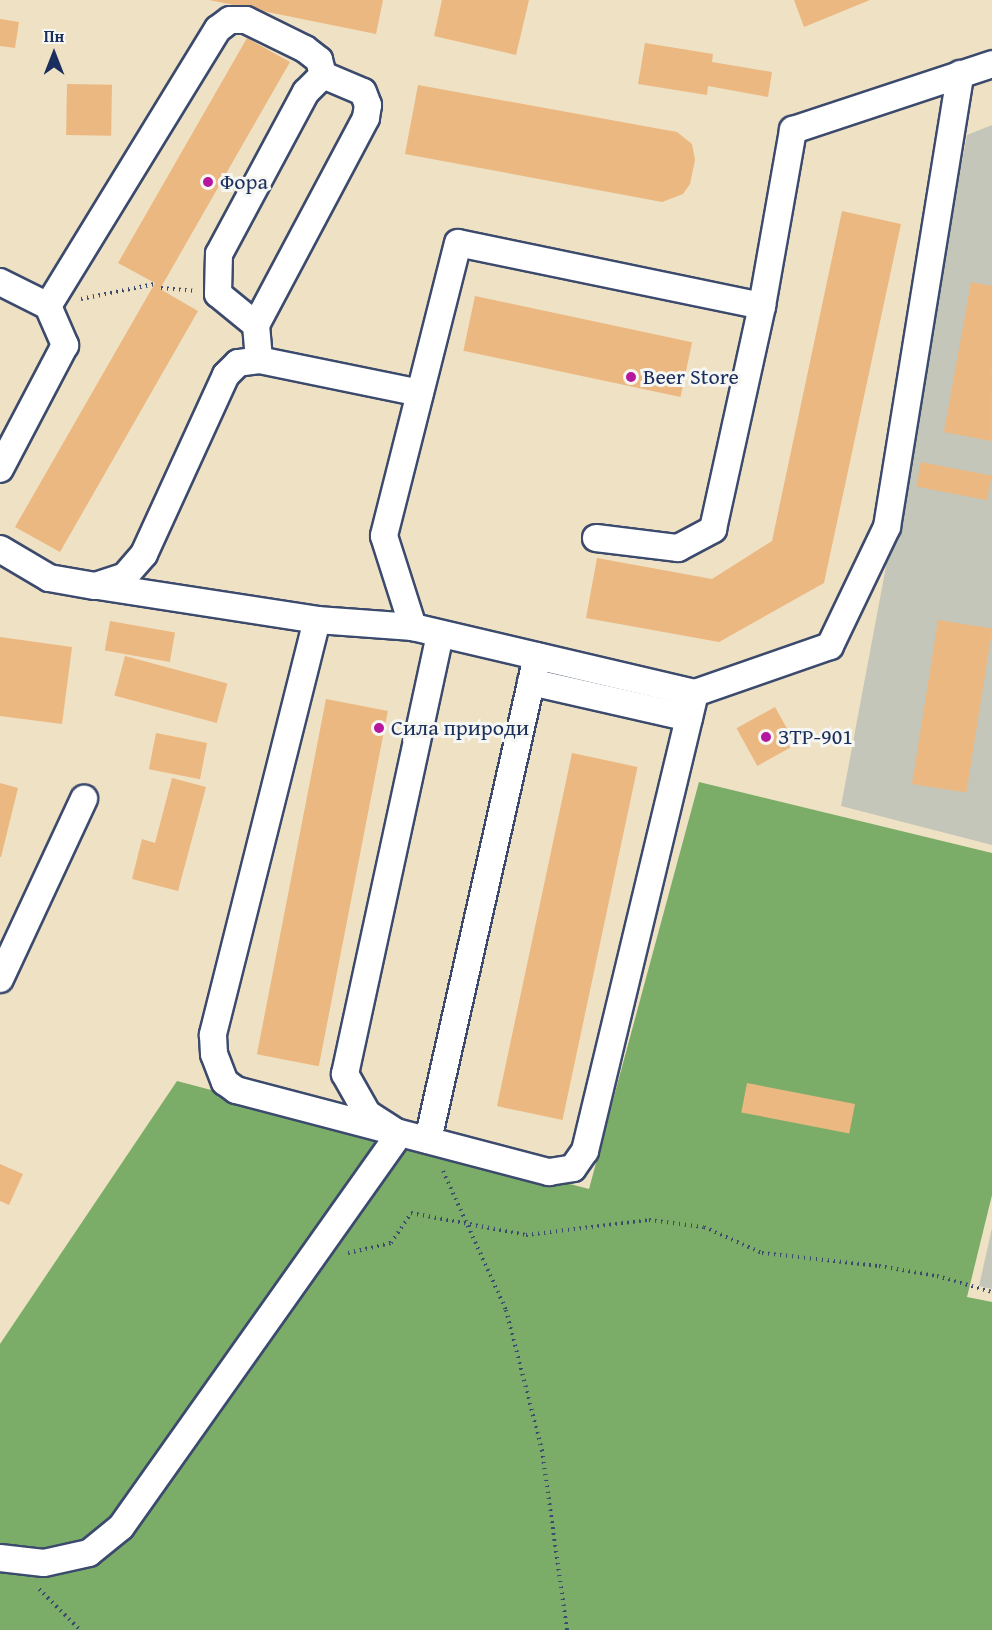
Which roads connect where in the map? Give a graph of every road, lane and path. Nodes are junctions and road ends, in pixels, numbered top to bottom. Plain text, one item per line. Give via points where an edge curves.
1 (992, 64) edge
2 (960, 74) junction
3 (323, 75) junction
4 (0, 282) edge
5 (154, 284) dead end
6 (161, 288) dead end
7 (218, 294) junction
8 (48, 306) junction
9 (762, 306) junction
10 (256, 326) junction
11 (259, 360) junction
12 (420, 393) junction
13 (0, 469) edge
14 (596, 538) dead end
15 (0, 549) edge
16 (95, 586) junction
17 (317, 620) junction
18 (412, 627) junction
19 (440, 635) junction
20 (537, 656) junction
21 (531, 682) junction
22 (695, 693) junction
23 (689, 718) junction
24 (84, 799) dead end
25 (0, 979) edge
26 (399, 1134) junction
27 (428, 1140) junction
28 (468, 1226) junction
29 (324, 1241) junction
30 (992, 1292) edge
31 (0, 1558) edge
32 (36, 1587) dead end
33 (80, 1630) edge
34 (567, 1630) edge

1 - 2 street
2 - 9 street via 793,130
2 - 22 street via 887,527 830,646
3 - 7 street via 306,92 219,254
3 - 8 street via 319,60 305,49 246,20 230,20 218,29
3 - 10 street via 363,92 368,105 366,118
4 - 8 street
5 - 8 path
6 - 7 path
7 - 10 street
8 - 13 street via 65,345
9 - 12 street via 458,243
9 - 14 street via 713,530 678,548
10 - 11 street
11 - 12 street
11 - 16 street via 238,363 226,375 144,554 124,576
12 - 18 street via 384,536
15 - 16 street via 49,578
16 - 17 street
17 - 18 street
17 - 26 street via 213,1035 214,1054 225,1082 236,1090
18 - 19 street
19 - 20 street
19 - 26 street via 345,1074 367,1113
20 - 21 street
20 - 22 street
21 - 23 street
21 - 27 street
22 - 23 street
23 - 27 street via 580,1160 561,1173 549,1172
24 - 25 street
26 - 27 street
26 - 29 street
27 - 28 path
28 - 29 path via 411,1214 391,1243 346,1253
28 - 30 path via 526,1235 628,1220 704,1227 762,1253 879,1266 936,1276
28 - 34 path via 506,1310 542,1450
29 - 31 street via 121,1527 89,1554 44,1563
32 - 33 path

